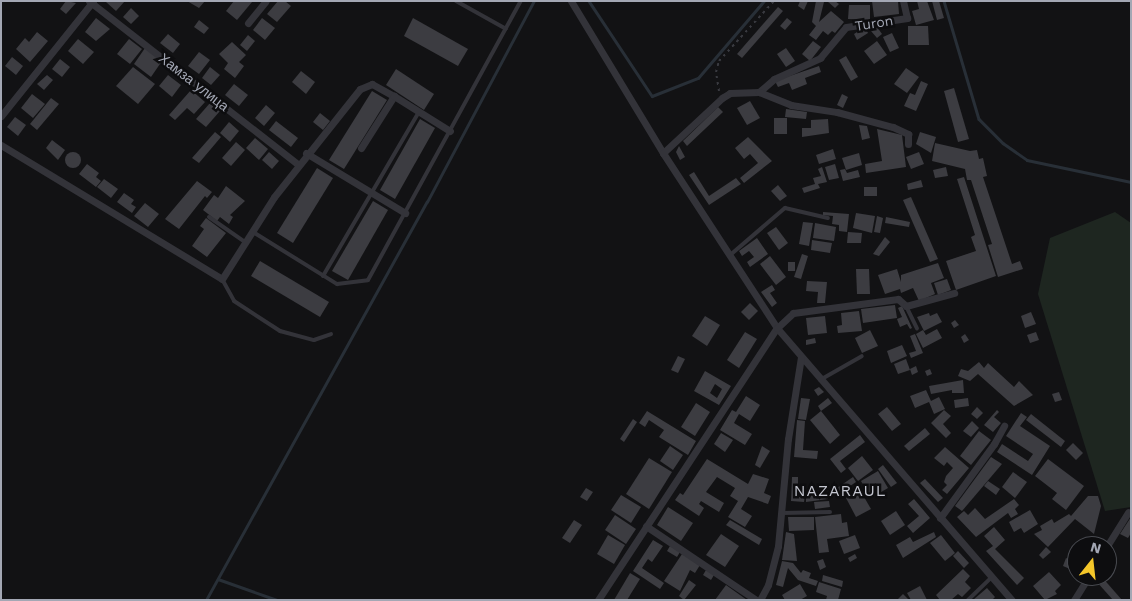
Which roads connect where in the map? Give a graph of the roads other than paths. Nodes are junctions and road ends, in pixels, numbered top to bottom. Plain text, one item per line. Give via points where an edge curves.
1 (266, 1) edge
2 (456, 1) edge
3 (521, 1) edge
4 (571, 1) edge
5 (904, 1) edge
6 (91, 2) edge
7 (248, 22) dead end
8 (506, 29) junction
9 (758, 92) junction
10 (394, 96) junction
11 (419, 112) junction
12 (1, 116) edge
13 (450, 131) junction
14 (908, 144) dead end
15 (1, 145) edge
16 (361, 148) dead end
17 (306, 153) junction
18 (663, 153) junction
19 (298, 164) junction
20 (371, 193) junction
21 (405, 214) junction
22 (208, 217) dead end
23 (828, 218) dead end
24 (252, 232) junction
25 (247, 243) junction
26 (730, 256) junction
27 (323, 276) junction
28 (222, 279) junction
29 (954, 293) dead end
30 (906, 306) junction
31 (776, 328) junction
32 (917, 329) dead end
33 (331, 334) dead end
34 (862, 356) dead end
35 (801, 357) junction
36 (820, 380) junction
37 (1004, 426) dead end
38 (830, 512) dead end
39 (1128, 512) dead end
40 (782, 513) junction
41 (940, 518) junction
42 (646, 526) junction
43 (1113, 536) edge
44 (992, 577) junction
45 (1083, 586) edge
46 (598, 600) edge
47 (756, 600) edge
48 (760, 600) edge
49 (968, 600) edge
50 (1012, 600) edge
51 (1074, 600) edge

1 - 7 street
2 - 8 lane
3 - 8 lane
4 - 18 street
5 - 9 street, Turon via 907,18 846,27 820,58 774,79
6 - 12 street
6 - 19 street, Хамза улица
8 - 13 lane
9 - 14 street via 791,105 838,112 893,127 908,134
9 - 18 street via 730,93 722,98
10 - 11 street
10 - 16 street
10 - 17 street via 372,84 365,85
11 - 13 street
11 - 20 lane
13 - 21 lane
15 - 28 street
17 - 19 street
17 - 20 street
18 - 26 street
19 - 24 street
20 - 21 street
20 - 27 lane
21 - 27 lane via 368,280 336,284
22 - 25 lane
23 - 26 lane via 785,208
24 - 25 street
24 - 27 lane
25 - 28 street
26 - 31 street
28 - 33 lane via 234,302 280,330 314,340
29 - 30 street
30 - 31 street via 898,299 793,313
30 - 32 lane
31 - 35 street
31 - 42 street
34 - 36 lane
35 - 36 street
35 - 40 street via 788,439
36 - 41 street
37 - 41 street
38 - 40 lane
39 - 43 street
40 - 48 street via 768,585
41 - 44 street
42 - 46 street
42 - 47 street
44 - 49 lane
44 - 50 street
45 - 51 street

